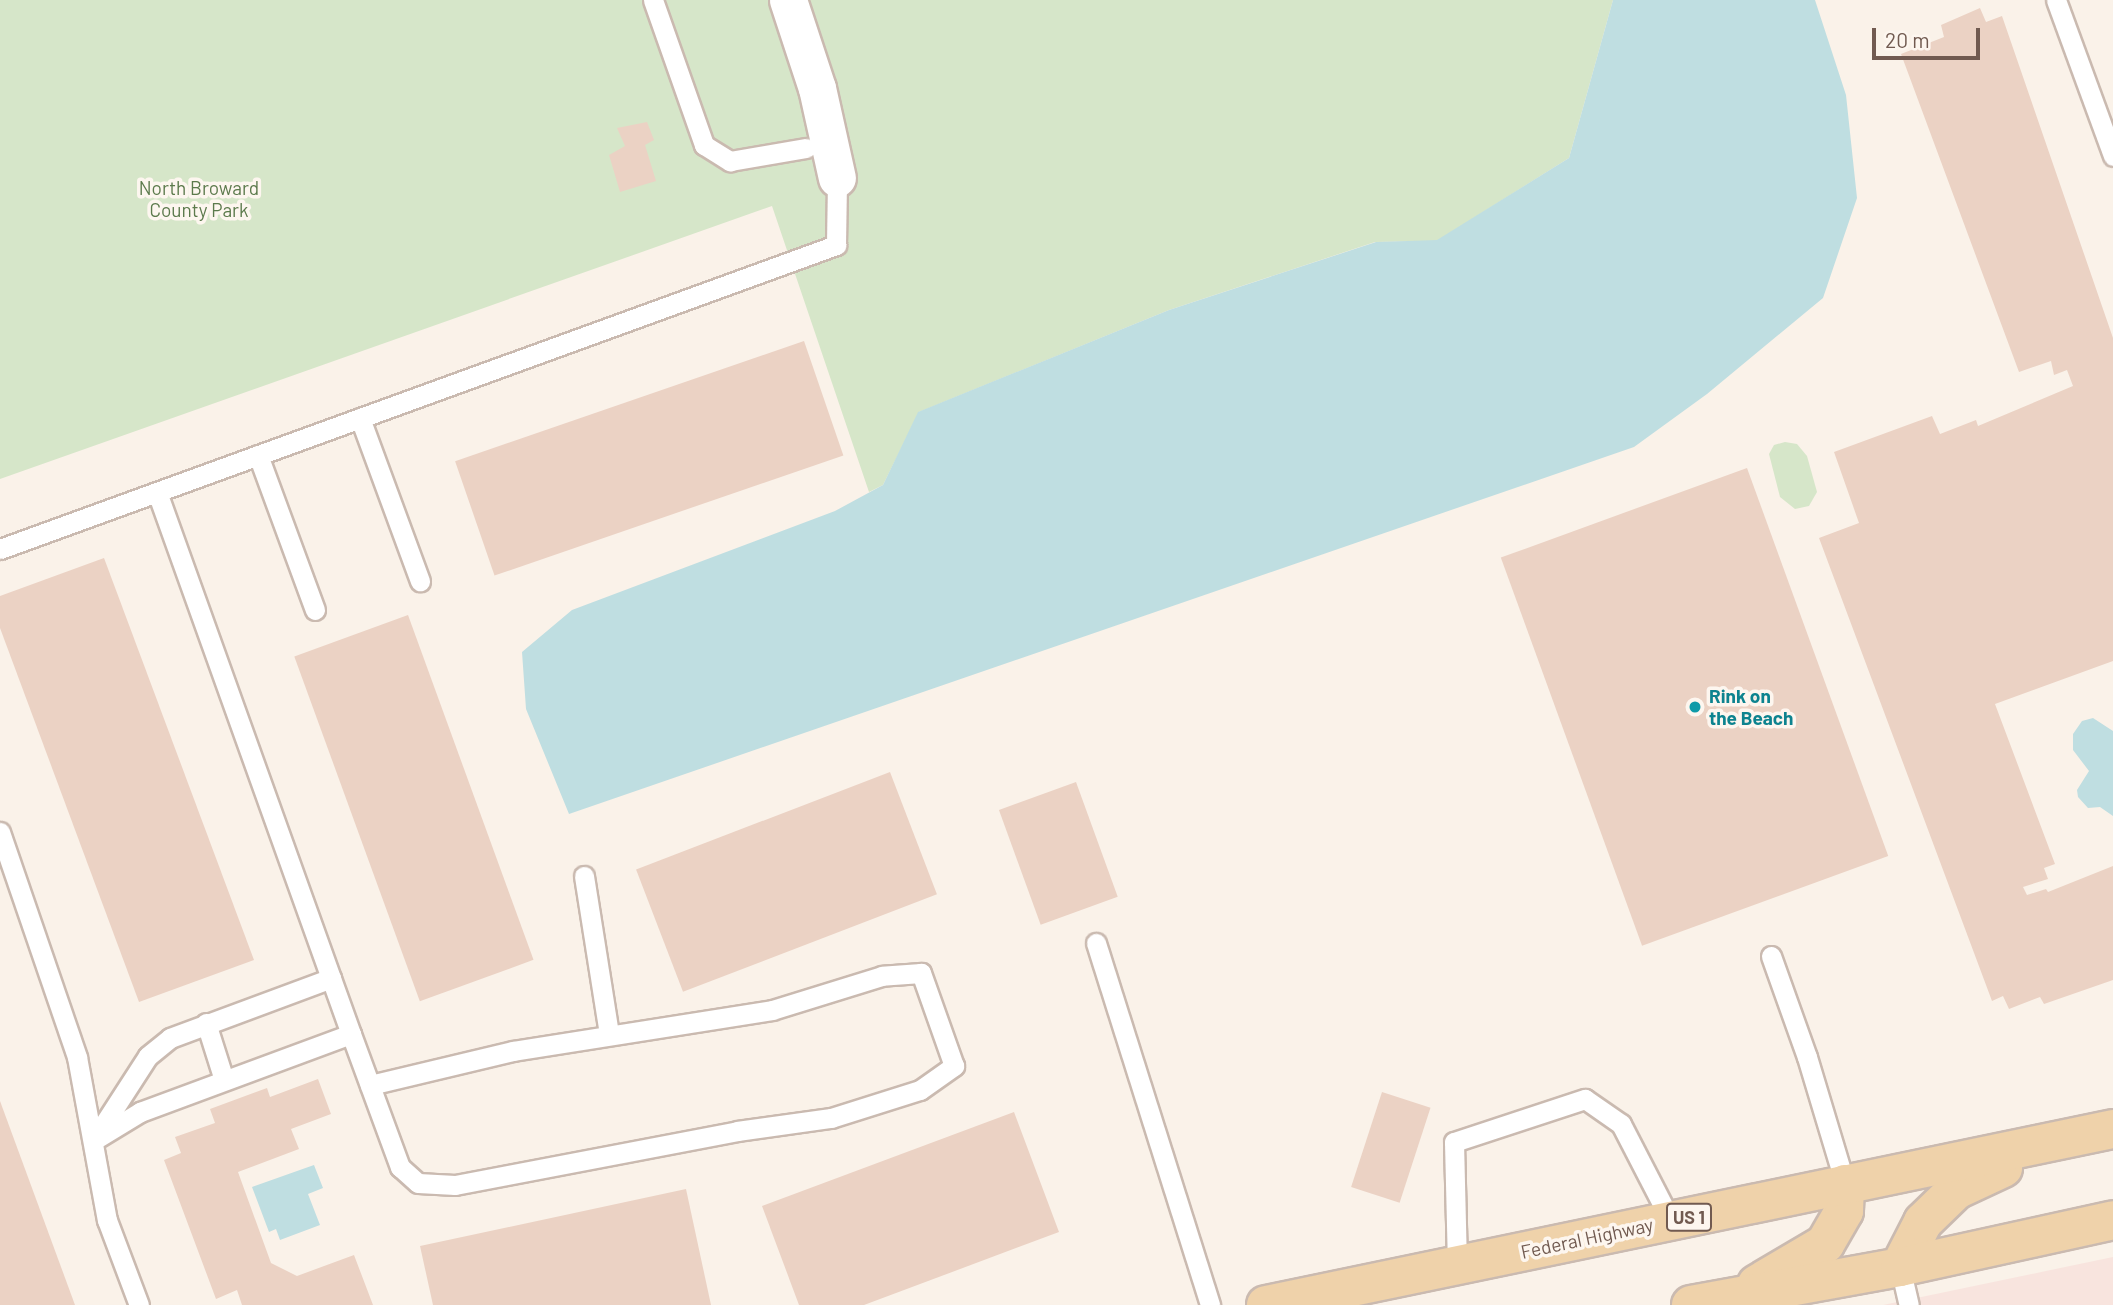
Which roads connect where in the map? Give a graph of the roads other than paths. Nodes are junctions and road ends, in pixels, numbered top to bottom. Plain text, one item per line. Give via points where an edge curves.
1 (653, 0) edge
2 (788, 0) edge
3 (2056, 0) edge
4 (2113, 156) edge
5 (825, 162) junction
6 (360, 418) junction
7 (258, 455) junction
8 (157, 492) junction
9 (0, 549) edge
10 (420, 581) dead end
11 (315, 610) dead end
12 (0, 832) edge
13 (584, 876) dead end
14 (1096, 943) dead end
15 (1770, 956) dead end
16 (331, 978) junction
17 (206, 1023) junction
18 (609, 1033) junction
19 (351, 1034) junction
20 (224, 1080) junction
21 (370, 1085) junction
22 (2113, 1129) edge
23 (2066, 1139) junction
24 (93, 1141) junction
25 (1845, 1184) junction
26 (2113, 1220) edge
27 (1671, 1221) junction
28 (1457, 1265) junction
29 (1900, 1267) junction
30 (1737, 1296) junction
31 (139, 1305) edge
32 (1210, 1305) edge
33 (1266, 1305) edge
34 (1692, 1305) edge
35 (1909, 1305) edge

1 - 5 lane via 704,145 730,160
2 - 5 street
3 - 4 lane
5 - 6 lane via 836,244
6 - 7 lane
6 - 10 lane
7 - 8 lane
7 - 11 lane
8 - 9 lane
8 - 16 lane
12 - 24 lane via 81,1080
13 - 18 lane
14 - 32 lane
15 - 25 lane via 1807,1057
16 - 17 lane
16 - 19 lane
17 - 20 lane
17 - 24 lane via 170,1038 148,1056
18 - 21 lane via 418,1070
18 - 21 lane via 772,1010 882,976 921,973 954,1066 920,1090 843,1115 455,1185 418,1183 400,1167
19 - 20 lane
19 - 21 lane
20 - 24 lane via 140,1112
22 - 23 main road, Federal Highway / US 1
23 - 25 main road, Federal Highway / US 1
23 - 29 main road via 1956,1189 1923,1222
24 - 31 lane via 107,1220
25 - 27 main road, Federal Highway / US 1
25 - 30 main road via 1844,1211 1825,1244
26 - 29 main road
27 - 28 main road, Federal Highway / US 1
27 - 28 lane via 1621,1124 1585,1099 1454,1142
28 - 33 main road, Federal Highway / US 1
29 - 30 main road
29 - 35 lane
30 - 34 main road

